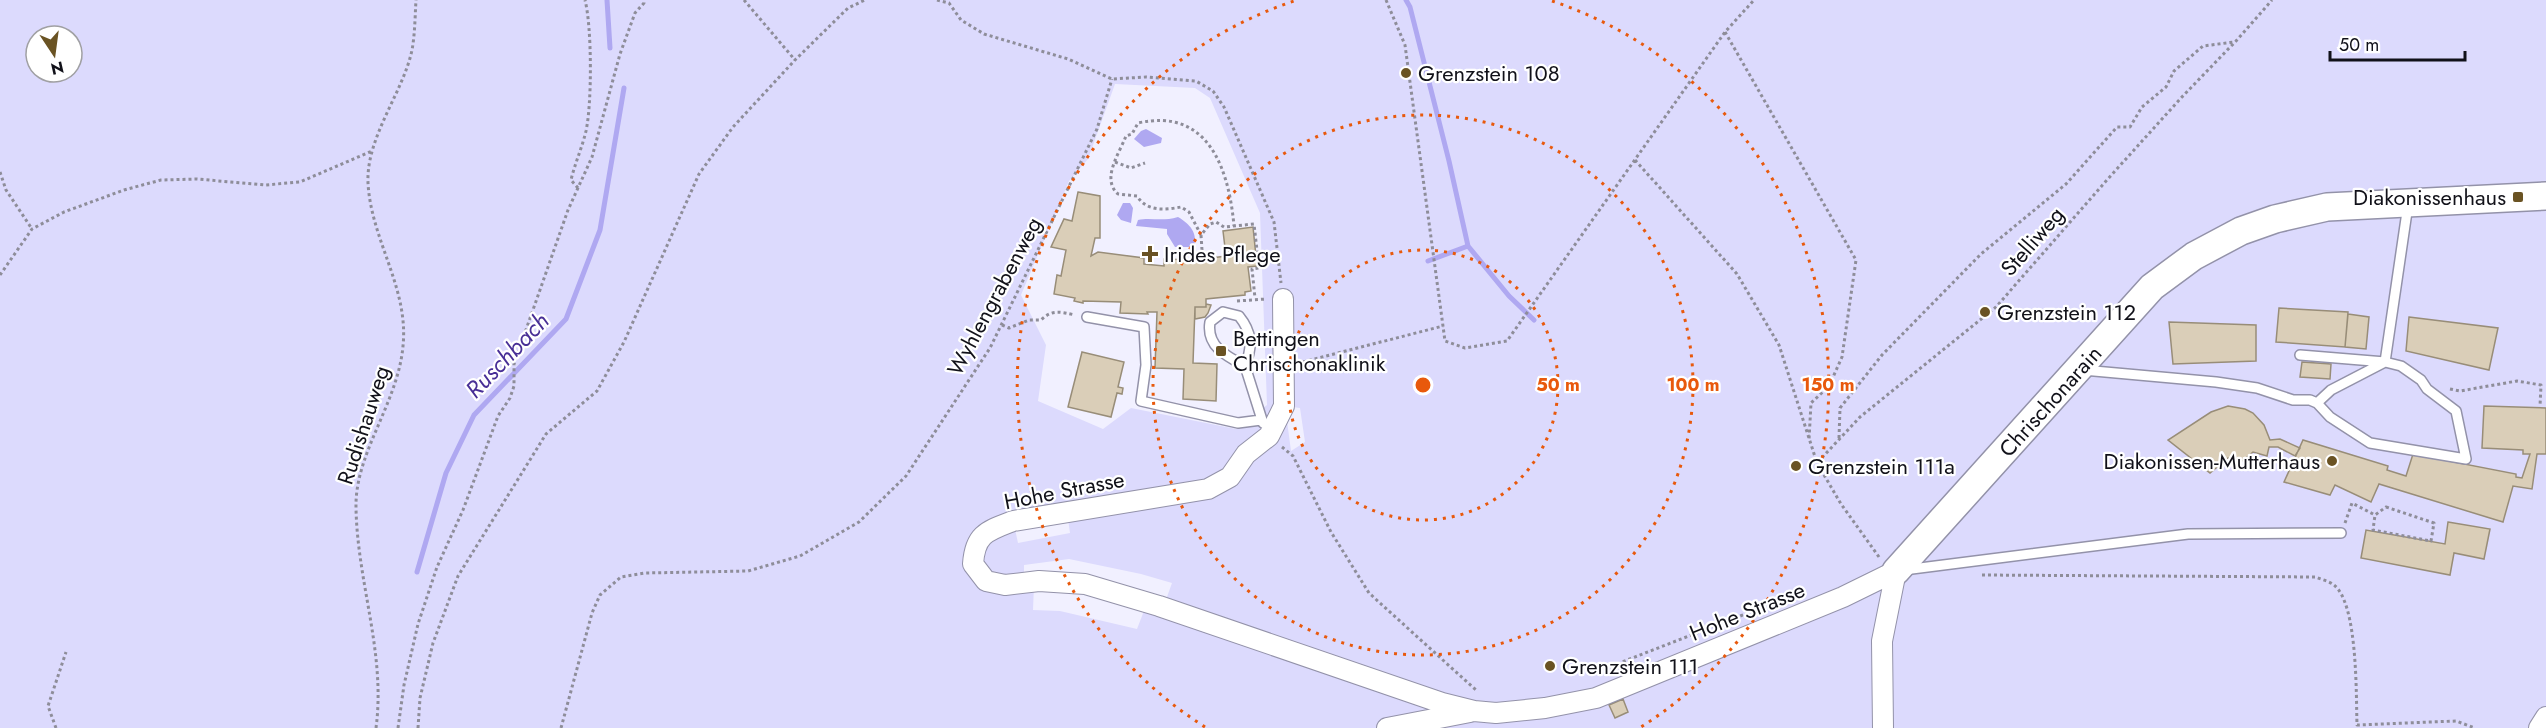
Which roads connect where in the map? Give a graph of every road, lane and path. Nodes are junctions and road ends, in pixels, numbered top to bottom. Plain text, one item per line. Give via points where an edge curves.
1 (416, 0) edge
2 (585, 0) edge
3 (644, 0) edge
4 (744, 0) edge
5 (865, 0) edge
6 (938, 0) edge
7 (1386, 0) edge
8 (1754, 0) edge
9 (2272, 0) edge
10 (949, 1) edge
11 (1725, 32) junction
12 (2236, 41) junction
13 (795, 60) junction
14 (1112, 79) junction
15 (372, 151) junction
16 (1635, 160) junction
17 (1115, 162) junction
18 (1145, 163) dead end
19 (0, 172) edge
20 (578, 188) junction
21 (2546, 196) edge
22 (2409, 203) junction
23 (1234, 226) junction
24 (32, 229) junction
25 (1201, 235) junction
26 (1202, 250) dead end
27 (0, 274) edge
28 (1255, 298) dead end
29 (1283, 299) joint
30 (1087, 317) joint
31 (1002, 325) junction
32 (1443, 326) junction
33 (2300, 355) dead end
34 (2385, 362) junction
35 (1245, 366) junction
36 (1282, 367) junction
37 (2079, 369) junction
38 (2427, 389) junction
39 (2541, 399) junction
40 (2546, 399) edge
41 (2317, 403) junction
42 (2541, 405) dead end
43 (1265, 428) junction
44 (1809, 440) dead end
45 (1838, 440) junction
46 (1817, 463) junction
47 (2375, 515) junction
48 (2341, 533) joint
49 (1896, 571) junction
50 (1979, 575) dead end
51 (66, 652) dead end
52 (1474, 711) junction
53 (1497, 713) junction
54 (2546, 717) edge
55 (56, 728) edge
56 (376, 728) edge
57 (398, 728) edge
58 (418, 728) edge
59 (561, 728) edge
60 (1387, 728) edge
61 (1883, 728) edge
62 (2475, 728) edge
63 (2540, 728) edge

1 - 15 path, Rudishauweg via 412,51
2 - 20 path via 589,112 571,180
3 - 20 path via 620,54 592,157
4 - 13 path
5 - 13 path via 848,8
6 - 10 path
7 - 32 path via 1405,45
8 - 11 path
9 - 12 path, Stelliweg
10 - 14 path via 961,20 984,34 1068,60
11 - 16 path
11 - 44 path via 1856,260 1842,357 1829,386 1811,403
12 - 45 path, Stelliweg via 2166,114 1996,307 1860,417
12 - 45 path via 2203,46 2174,71 2166,87 2142,106 2130,127 2117,127 2066,184 1973,262 1882,355 1840,408
13 - 58 path via 733,128 699,174 624,342 597,391 546,434 458,576 433,643 420,698
14 - 29 path via 1196,81 1214,91 1274,222
14 - 31 path, Wyhlengrabenweg via 1097,129
15 - 24 path via 300,182 265,185 161,180 74,208
15 - 56 path, Rudishauweg via 368,182 374,218 398,286 405,322 394,393 360,474 356,505 378,662 380,700
16 - 32 path via 1506,341 1465,348 1445,341
16 - 46 path via 1737,274 1779,345
17 - 18 path via 1135,168
17 - 23 path via 1126,136 1132,134 1138,123 1161,121 1187,127 1219,158 1227,176
17 - 25 path via 1110,185 1118,194 1137,196 1141,203 1164,210 1181,207 1189,212
19 - 24 path via 6,190
20 - 57 path via 514,364 510,398 498,416 437,567 418,624
21 - 22 street, Chrischonarain
22 - 34 lane
22 - 37 street, Chrischonarain via 2327,207 2241,231 2194,256 2152,287
23 - 25 path via 1224,227 1216,222
23 - 28 path via 1254,224 1259,267 1252,269
24 - 27 path
25 - 26 path
29 - 36 street, Hohe Strasse
30 - 31 path via 1059,311 1009,328
30 - 43 lane via 1144,327 1146,365 1141,401
31 - 59 path, Wyhlengrabenweg via 906,476 859,522 800,556 748,572 645,573 621,577 600,595
32 - 36 path
33 - 34 lane
34 - 38 lane via 2402,366
34 - 41 lane via 2331,390
35 - 35 lane via 1250,354 1248,327 1239,316 1223,312 1210,322 1214,345
35 - 43 lane
36 - 43 street, Hohe Strasse via 1284,406
37 - 41 lane via 2216,382
37 - 49 street, Chrischonarain
38 - 39 path via 2460,391 2517,381 2541,384
38 - 41 lane via 2456,411 2466,459 2370,443 2330,417
39 - 40 path
39 - 42 path
43 - 52 street, Hohe Strasse via 1230,477 1208,489 1013,521 988,531 974,546 973,564 986,581 1005,585 1039,581 1086,584
43 - 53 path via 1293,456 1331,532 1369,593 1468,681
45 - 46 path, Stelliweg
46 - 49 path via 1884,564
47 - 47 path via 2386,507 2434,523 2431,541 2373,530
47 - 48 path via 2352,503
48 - 49 lane via 2188,534
49 - 53 street, Hohe Strasse via 1843,597 1596,698
49 - 61 street via 1882,641
50 - 62 path via 2316,578 2334,585 2346,602 2356,663 2357,725 2456,721
51 - 55 path via 48,706
52 - 53 street, Hohe Strasse
52 - 60 street, Hohe Strasse
54 - 63 street

